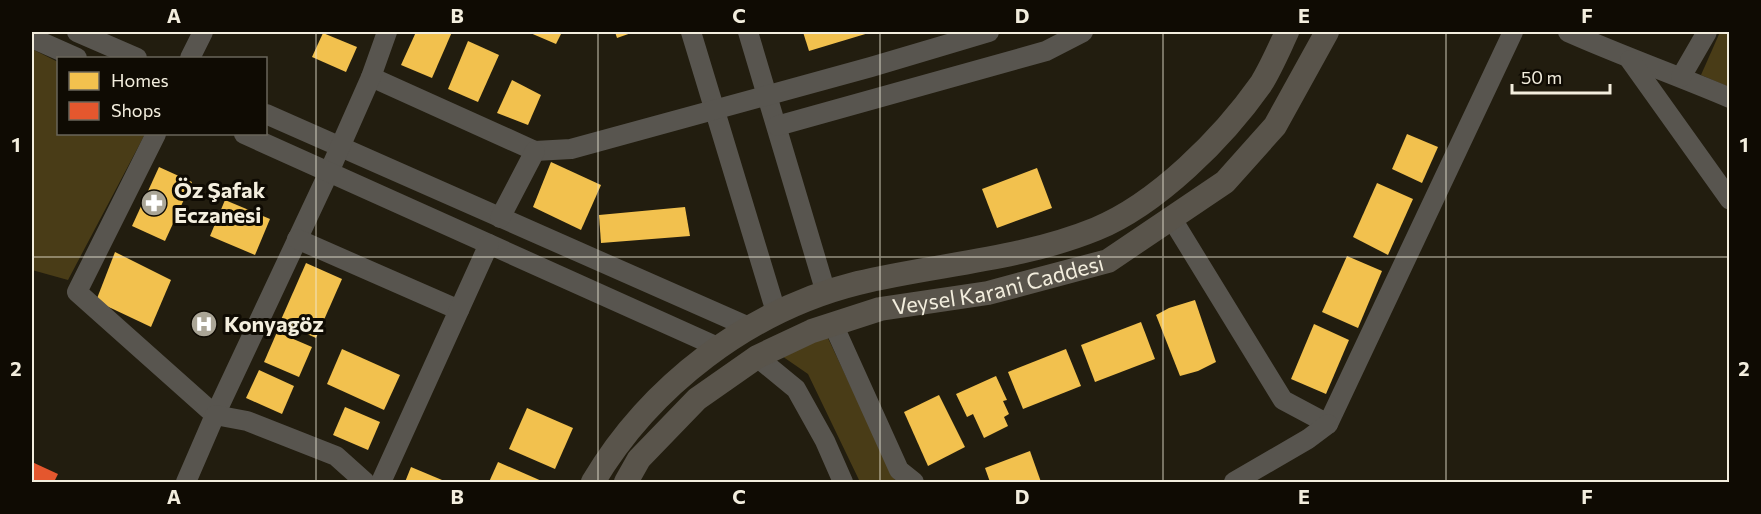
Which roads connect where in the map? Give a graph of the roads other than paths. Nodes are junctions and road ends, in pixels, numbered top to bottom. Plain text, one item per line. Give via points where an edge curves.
1 (77, 32) edge
2 (203, 32) edge
3 (387, 32) edge
4 (691, 32) edge
5 (748, 32) edge
6 (989, 32) edge
7 (1083, 32) edge
8 (1287, 32) edge
9 (1327, 32) edge
10 (1513, 32) edge
11 (1569, 32) edge
12 (1707, 32) edge
13 (32, 38) edge
14 (75, 57) edge
15 (135, 57) edge
16 (190, 57) edge
17 (1630, 60) junction
18 (371, 77) junction
19 (1681, 77) junction
20 (768, 96) junction
21 (1730, 98) edge
22 (716, 110) junction
23 (267, 114) edge
24 (777, 126) junction
25 (156, 135) edge
26 (246, 135) edge
27 (338, 146) junction
28 (535, 151) junction
29 (329, 172) junction
30 (1730, 200) edge
31 (500, 218) junction
32 (1172, 219) junction
33 (297, 239) junction
34 (489, 244) junction
35 (826, 293) junction
36 (459, 310) junction
37 (776, 312) junction
38 (833, 324) junction
39 (751, 328) junction
40 (720, 348) junction
41 (757, 357) junction
42 (215, 415) junction
43 (1328, 424) junction
44 (186, 483) edge
45 (365, 483) edge
46 (381, 483) edge
47 (593, 483) edge
48 (626, 483) edge
49 (843, 483) edge
50 (914, 483) edge
51 (1234, 483) edge

1 - 15 street
2 - 16 street
3 - 18 street
4 - 22 street
5 - 20 street
6 - 20 street
7 - 24 street via 1046,51
8 - 35 main road, Veysel Karani Caddesi via 1262,82 1221,136 1144,201 1098,229 1045,247
9 - 32 main road, Veysel Karani Caddesi via 1275,126 1224,182
10 - 43 street
11 - 17 street
12 - 19 street
13 - 14 street
17 - 19 street
17 - 30 street
18 - 27 street
18 - 28 street
19 - 21 street
20 - 22 street
20 - 24 street
22 - 28 street via 571,148
22 - 37 street
23 - 27 street
24 - 35 street
25 - 42 street via 77,292
26 - 29 street
27 - 29 street
27 - 31 street
28 - 31 street
29 - 33 street
29 - 34 street
31 - 39 street
32 - 38 main road, Veysel Karani Caddesi via 1108,261 988,293 880,309
32 - 43 street via 1283,400
33 - 36 street
33 - 42 street
34 - 36 street
34 - 40 street
35 - 37 main road, Veysel Karani Caddesi
36 - 46 street
37 - 39 main road, Veysel Karani Caddesi
38 - 41 main road, Veysel Karani Caddesi
38 - 50 street via 899,470
39 - 40 main road, Veysel Karani Caddesi
40 - 47 main road, Veysel Karani Caddesi via 690,369 645,411
41 - 48 main road, Veysel Karani Caddesi via 697,399 639,459
41 - 49 street via 796,389
42 - 44 street
42 - 45 street via 247,421 336,456
43 - 51 street

